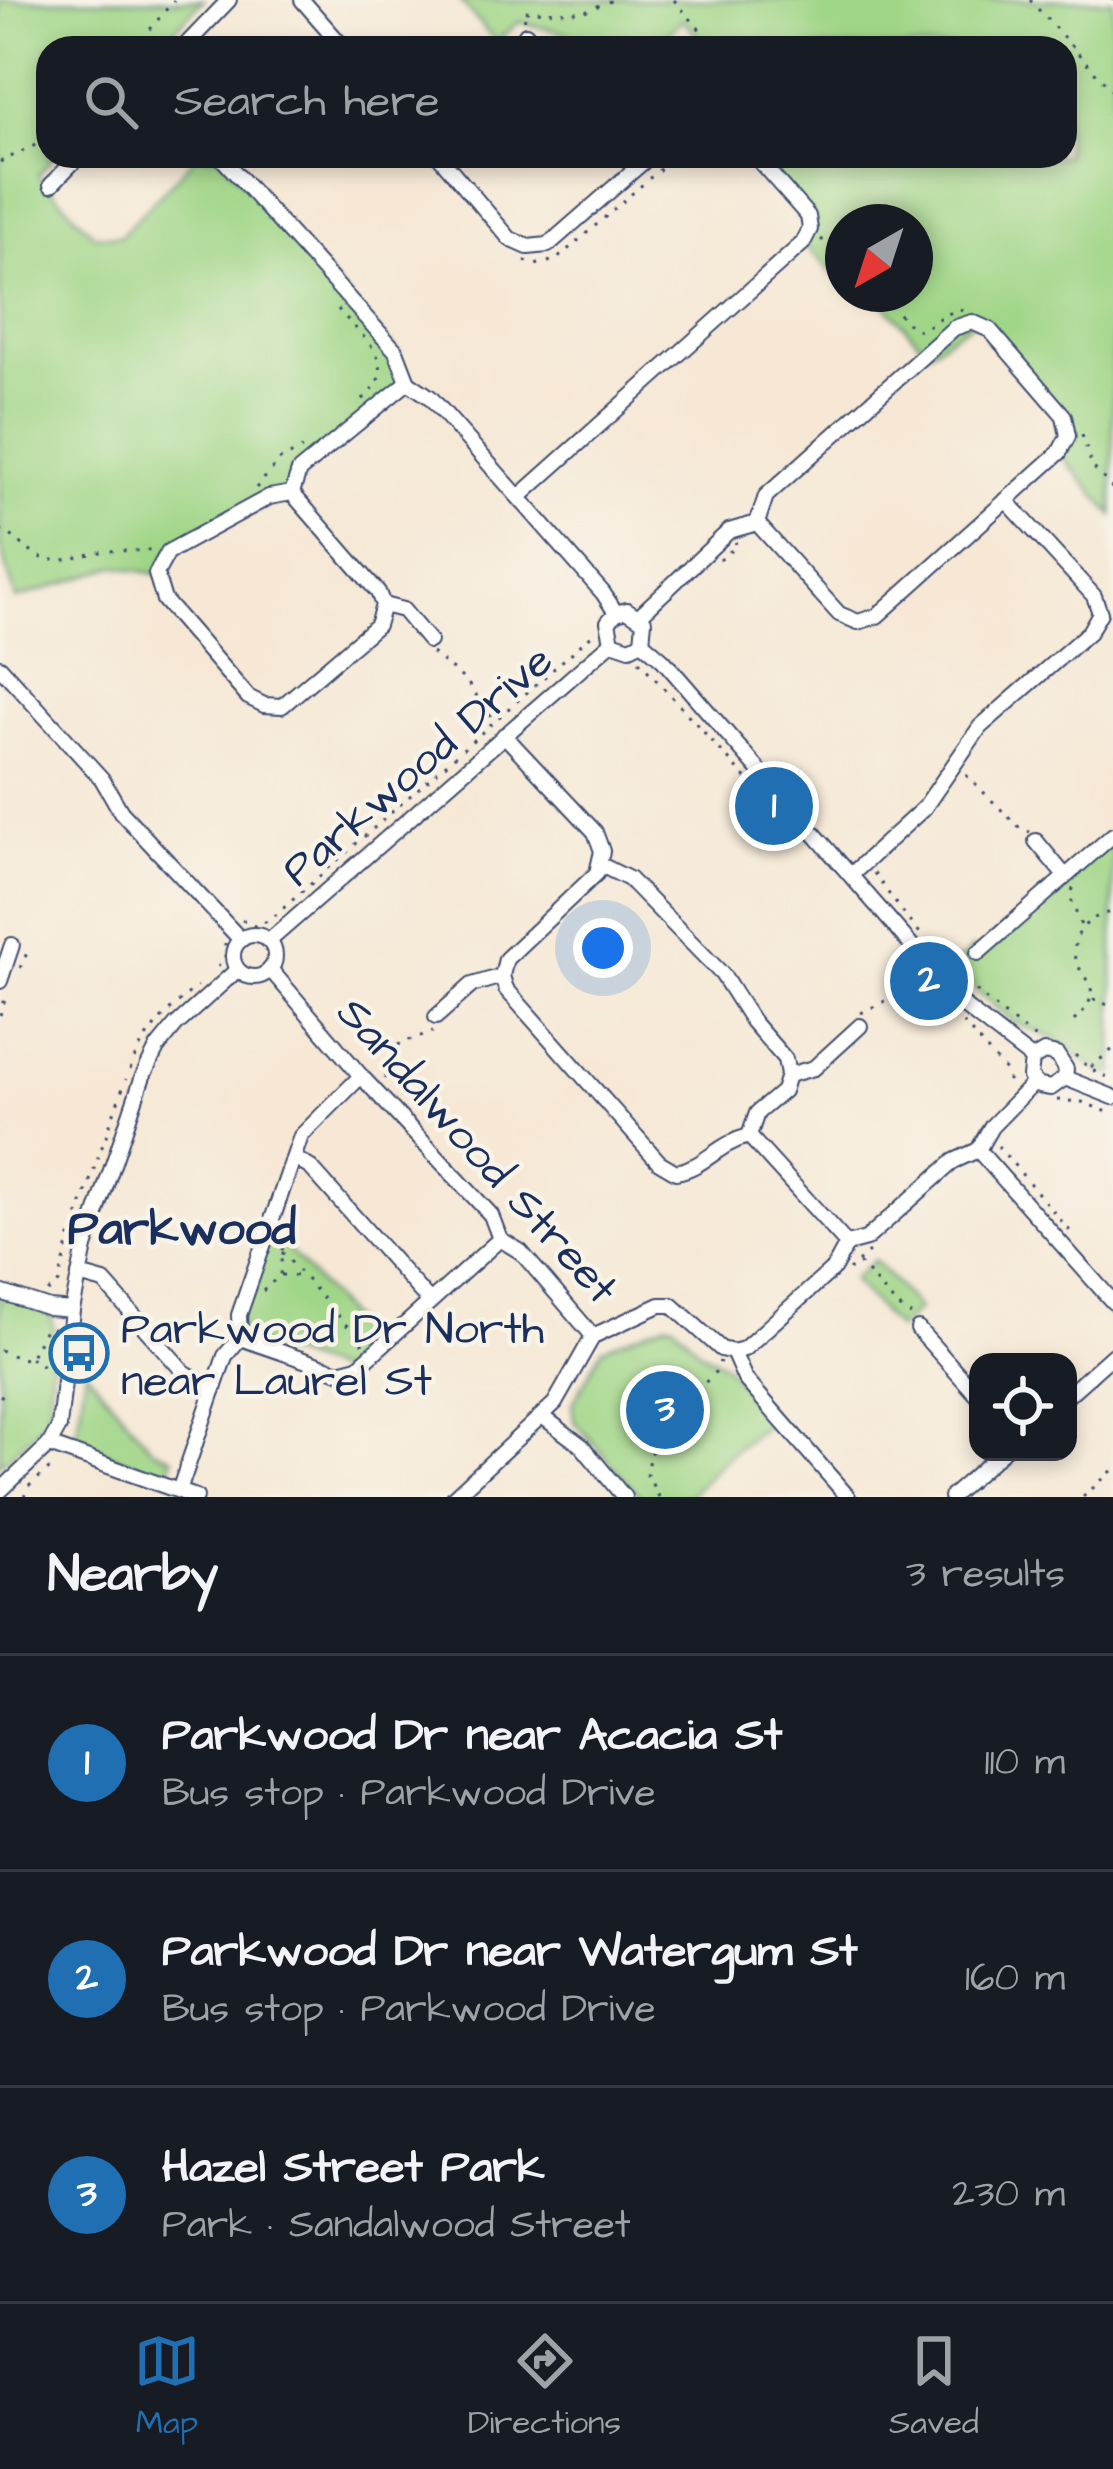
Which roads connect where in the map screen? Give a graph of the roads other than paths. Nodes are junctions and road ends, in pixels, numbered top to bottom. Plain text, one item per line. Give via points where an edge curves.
1 (229, 0) edge
2 (302, 0) edge
3 (194, 36) edge
4 (334, 36) edge
5 (67, 168) edge
6 (231, 168) edge
7 (449, 168) edge
8 (636, 168) edge
9 (766, 168) edge
10 (51, 184) dead end
11 (408, 382) junction
12 (292, 493) junction
13 (519, 497) junction
14 (1006, 500) junction
15 (757, 523) junction
16 (382, 605) junction
17 (1107, 610) edge
18 (616, 613) junction
19 (640, 615) junction
20 (611, 642) junction
21 (642, 642) junction
22 (427, 643) road end
23 (0, 667) edge
24 (500, 728) junction
25 (1113, 835) edge
26 (1038, 839) road end
27 (601, 865) junction
28 (1070, 872) junction
29 (852, 874) junction
30 (241, 940) junction
31 (269, 941) junction
32 (12, 945) dead end
33 (978, 952) dead end
34 (237, 970) junction
35 (270, 970) junction
36 (502, 976) junction
37 (0, 981) edge
38 (436, 1017) dead end
39 (860, 1026) dead end
40 (1024, 1060) junction
41 (788, 1075) junction
42 (361, 1076) junction
43 (1064, 1078) junction
44 (1034, 1083) junction
45 (1113, 1097) edge
46 (749, 1136) junction
47 (990, 1148) junction
48 (293, 1158) junction
49 (500, 1239) junction
50 (847, 1244) junction
51 (79, 1275) junction
52 (0, 1292) edge
53 (430, 1302) junction
54 (1113, 1302) edge
55 (72, 1310) junction
56 (918, 1329) road end
57 (593, 1336) junction
58 (240, 1338) junction
59 (1113, 1355) edge
60 (730, 1357) junction
61 (969, 1386) edge
62 (1077, 1386) edge
63 (214, 1389) junction
64 (542, 1416) junction
65 (49, 1445) junction
66 (992, 1461) edge
67 (4, 1489) edge
68 (178, 1491) junction
69 (196, 1497) edge
70 (454, 1497) edge
71 (624, 1497) edge
72 (848, 1497) edge
73 (951, 1497) edge

1 - 3 street
2 - 4 street
5 - 10 street
6 - 11 street via 396,351
7 - 8 street via 510,239 528,247 548,245
9 - 13 street via 808,216 803,243
11 - 12 street via 299,471
11 - 13 street
12 - 16 street
12 - 16 street via 269,496 168,552 156,574 164,600 248,697 282,706 377,626
13 - 18 street
14 - 15 street via 877,616 857,622 839,614
14 - 15 street via 1068,436 1064,416 990,330 972,322 954,328 766,496
14 - 17 street
15 - 19 street via 729,531
16 - 22 street via 404,610
17 - 29 street via 980,727 915,818
18 - 19 street
18 - 20 street via 607,627
19 - 21 street
20 - 21 street
20 - 24 street, Parkwood Drive
21 - 29 street
23 - 30 street
24 - 27 street via 595,832
24 - 31 street, Parkwood Drive
25 - 28 street
26 - 28 street
27 - 36 street via 506,959
27 - 41 street via 638,887 722,974 785,1059
28 - 33 street
29 - 40 street via 966,1008
30 - 31 street via 253,934
30 - 34 street via 232,954
31 - 35 street
32 - 37 street
34 - 35 street via 255,977
34 - 51 street via 157,1048
35 - 42 street, Sandalwood Street
36 - 38 street via 472,985
36 - 46 street via 659,1162 676,1172 694,1169 719,1147
39 - 41 street via 814,1068
40 - 43 street via 1058,1054
40 - 44 street
41 - 46 street
42 - 48 street via 314,1119
42 - 49 street, Sandalwood Street via 491,1215
43 - 44 street via 1051,1088
43 - 45 street
44 - 47 street via 991,1127
46 - 50 street
47 - 50 street via 954,1160 866,1239
47 - 54 street
48 - 53 street
48 - 58 street via 239,1315
49 - 53 street
49 - 57 street, Sandalwood Street via 521,1252
50 - 60 street via 833,1268
51 - 55 street
51 - 63 street via 112,1289 184,1372
52 - 55 street
53 - 58 street via 358,1367 339,1372
55 - 65 street via 59,1427
56 - 61 street
57 - 60 street, Sandalwood Street via 672,1305
57 - 64 street
58 - 63 street
59 - 62 street
60 - 72 street, Sandalwood Street
63 - 68 street
64 - 70 street
64 - 71 street via 582,1446
65 - 67 street
65 - 68 street
66 - 73 street
68 - 69 street

